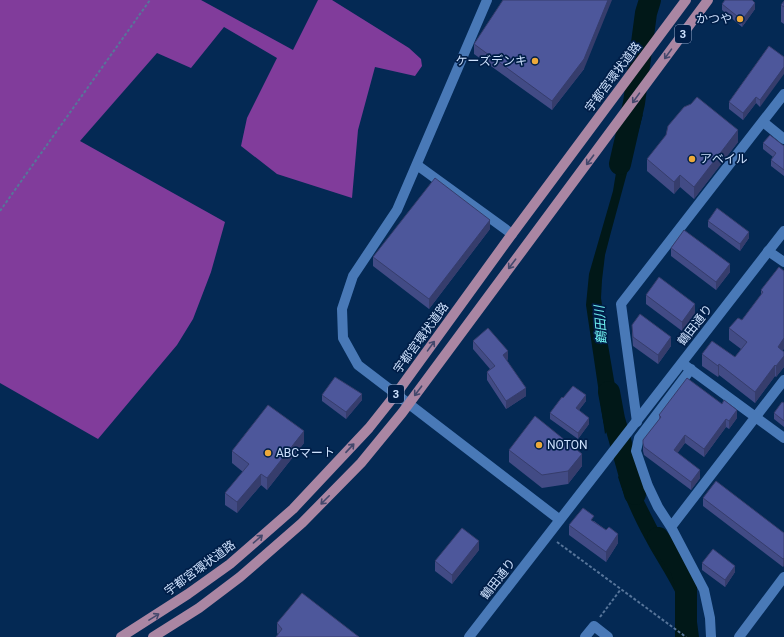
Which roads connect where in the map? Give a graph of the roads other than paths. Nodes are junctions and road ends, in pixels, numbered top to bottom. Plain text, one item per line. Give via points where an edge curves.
1 (487, 0) edge
2 (686, 0) edge
3 (708, 0) edge
4 (784, 94) edge
5 (763, 122) junction
6 (784, 138) edge
7 (417, 165) junction
8 (784, 230) edge
9 (512, 234) junction
10 (768, 251) junction
11 (784, 262) edge
12 (682, 363) junction
13 (691, 369) junction
14 (784, 380) edge
15 (396, 394) junction
16 (408, 404) junction
17 (755, 417) junction
18 (637, 422) junction
19 (784, 438) edge
20 (560, 520) junction
21 (671, 527) junction
22 (784, 577) edge
23 (121, 637) edge
24 (153, 637) edge
25 (469, 637) edge
26 (585, 637) edge
27 (608, 637) edge
28 (711, 637) edge
29 (739, 637) edge

1 - 7 street
2 - 9 main road, 宇都宮環状道路 / 3
3 -> 16 main road, 3
4 - 5 street
5 - 6 street
5 - 18 street via 621,304
7 - 9 street
7 - 15 street via 397,210 353,276 342,309 343,338 358,365
8 - 10 street, 鶴田通り
15 -> 9 main road, 宇都宮環状道路 / 3
10 - 11 street
10 - 12 street, 鶴田通り
12 - 13 street
12 - 18 street, 鶴田通り
13 - 17 street
13 - 21 street via 639,438 636,452 648,486
14 - 17 street
15 - 16 street
23 -> 15 main road, 宇都宮環状道路 / 3 via 230,564 282,519 369,428
16 - 20 street
16 -> 24 main road, 3 via 362,464 302,523 240,577 199,608
17 - 19 street
17 - 21 street
18 - 20 street, 鶴田通り
20 - 25 street, 鶴田通り
21 - 28 street via 704,590
22 - 29 street
26 - 27 street via 594,626

